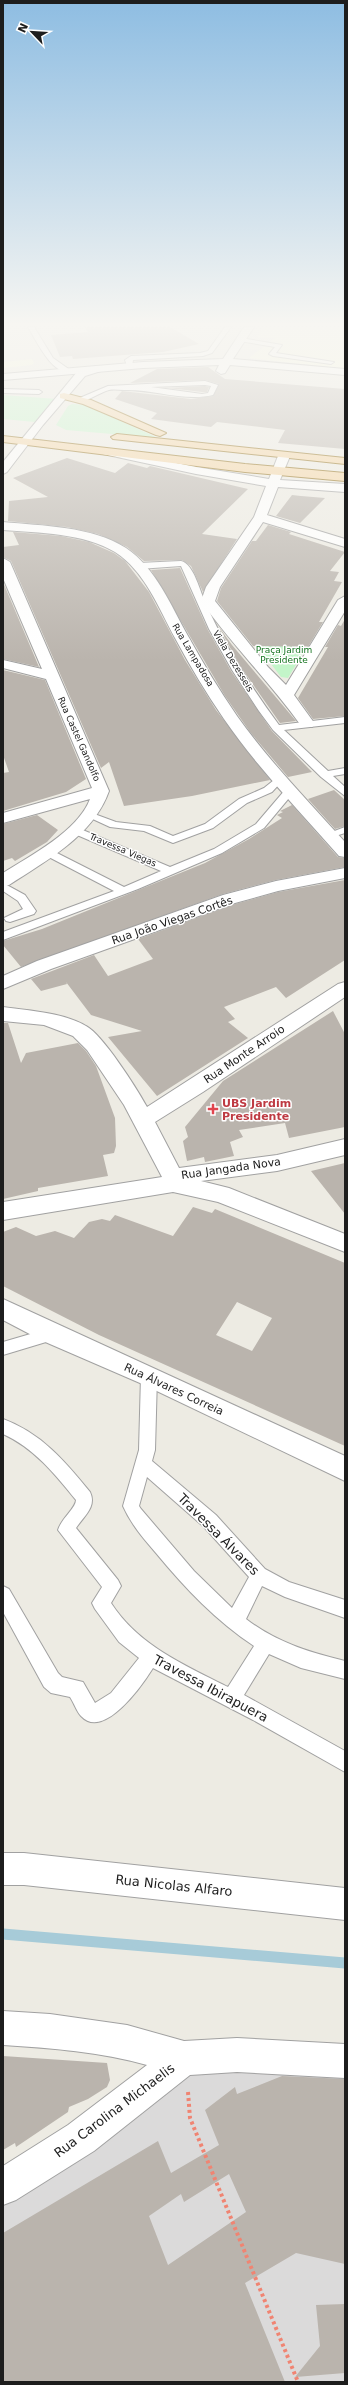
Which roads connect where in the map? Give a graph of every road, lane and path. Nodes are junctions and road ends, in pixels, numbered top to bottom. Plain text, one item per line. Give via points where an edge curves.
1 (128, 438) edge
2 (184, 438) edge
3 (3, 439) edge
4 (25, 441) junction
5 (223, 448) junction
6 (91, 449) junction
7 (284, 456) junction
8 (345, 460) edge
9 (3, 470) edge
10 (279, 471) junction
11 (345, 477) edge
12 (273, 484) junction
13 (345, 488) edge
14 (260, 517) junction
15 (3, 526) edge
16 (345, 543) edge
17 (3, 562) edge
18 (139, 566) junction
19 (345, 600) edge
20 (3, 664) edge
21 (51, 676) junction
22 (287, 695) junction
23 (345, 720) edge
24 (307, 724) junction
25 (276, 728) junction
26 (345, 771) edge
27 (325, 775) junction
28 (279, 779) junction
29 (101, 791) junction
30 (289, 792) junction
31 (345, 793) edge
32 (89, 815) junction
33 (3, 818) edge
34 (74, 830) junction
35 (345, 830) edge
36 (330, 835) junction
37 (47, 852) junction
38 (345, 852) edge
39 (170, 872) junction
40 (345, 873) edge
41 (3, 881) edge
42 (3, 886) edge
43 (123, 891) junction
44 (10, 918) dead end
45 (3, 936) edge
46 (3, 983) edge
47 (345, 988) edge
48 (3, 1014) edge
49 (143, 1119) junction
50 (345, 1147) edge
51 (173, 1180) junction
52 (3, 1211) edge
53 (345, 1243) edge
54 (3, 1309) edge
55 (51, 1334) junction
56 (3, 1349) edge
57 (150, 1376) junction
58 (3, 1426) edge
59 (144, 1464) junction
60 (345, 1469) edge
61 (259, 1576) junction
62 (3, 1595) edge
63 (345, 1608) edge
64 (235, 1621) junction
65 (268, 1642) junction
66 (150, 1656) junction
67 (345, 1670) edge
68 (231, 1698) junction
69 (345, 1762) edge
70 (3, 1869) edge
71 (345, 1904) edge
72 (3, 2028) edge
73 (184, 2058) junction
74 (345, 2062) edge
75 (3, 2187) edge
76 (298, 2382) edge

1 - 5 main road
2 - 5 main road
3 - 4 main road
4 - 6 main road
4 - 9 street
5 - 7 main road
6 - 10 main road
6 - 12 street
7 - 8 main road
7 - 10 street
10 - 11 main road
10 - 12 street
12 - 13 street
12 - 14 street
14 - 16 street
14 - 22 street via 213,587 208,601 263,670
15 - 18 street, Rua Lampadosa via 104,542 127,555
17 - 21 street, Rua Castel Gandolfo
18 - 25 lane, Viela Dezesseis via 183,564 227,653
18 - 28 street, Rua Lampadosa via 149,578 226,710
19 - 22 street
20 - 21 street
21 - 29 street, Rua Castel Gandolfo
22 - 24 street
23 - 24 lane
24 - 25 lane
25 - 27 lane, Viela Dezesseis
26 - 27 lane
27 - 31 lane, Viela Dezesseis
28 - 30 street, Rua Lampadosa
28 - 32 lane via 268,790 243,800 209,826 173,840 146,828 114,824
29 - 32 street, Rua Castel Gandolfo via 98,803
29 - 33 street
30 - 36 street, Rua Lampadosa
30 - 39 lane via 260,826 245,837
32 - 34 street, Rua Castel Gandolfo
34 - 37 street, Rua Castel Gandolfo
34 - 39 lane, Travessa Viegas
35 - 36 lane
36 - 38 street, Rua Lampadosa
37 - 41 street, Rua Castel Gandolfo
37 - 43 lane
39 - 43 lane
40 - 46 street, Rua João Viegas Cortês via 276,886 229,899 44,965
42 - 44 lane via 18,898 21,897 30,911
43 - 45 lane
47 - 49 street, Rua Monte Arroio
48 - 49 street via 46,1018 80,1031 94,1045
49 - 51 street
50 - 51 street, Rua Jangada Nova via 277,1163
51 - 52 street, Rua Jangada Nova
51 - 53 street via 249,1204
54 - 55 street, Rua Álvares Correia
55 - 56 lane via 12,1344
55 - 57 street, Rua Álvares Correia
57 - 59 lane via 147,1450
57 - 60 street, Rua Álvares Correia
58 - 66 lane, Travessa Ibirapuera via 22,1435 48,1454 84,1498 82,1508 67,1530 112,1586 101,1603 116,1626
59 - 61 lane, Travessa Álvares via 210,1521
59 - 64 lane via 132,1497 131,1506 136,1515 176,1563
61 - 63 lane, Travessa Álvares via 284,1589
61 - 64 lane
62 - 66 lane via 51,1680 58,1686 76,1689 92,1713 105,1708 121,1695
64 - 65 lane
65 - 67 lane via 294,1656
65 - 68 lane
66 - 68 lane, Travessa Ibirapuera
68 - 69 lane, Travessa Ibirapuera
70 - 71 street, Rua Nicolas Alfaro via 24,1869
72 - 73 street via 50,2031 127,2042
73 - 74 street via 237,2055
73 - 75 street, Rua Carolina Michaelis via 80,2138
73 - 76 path via 190,2118

